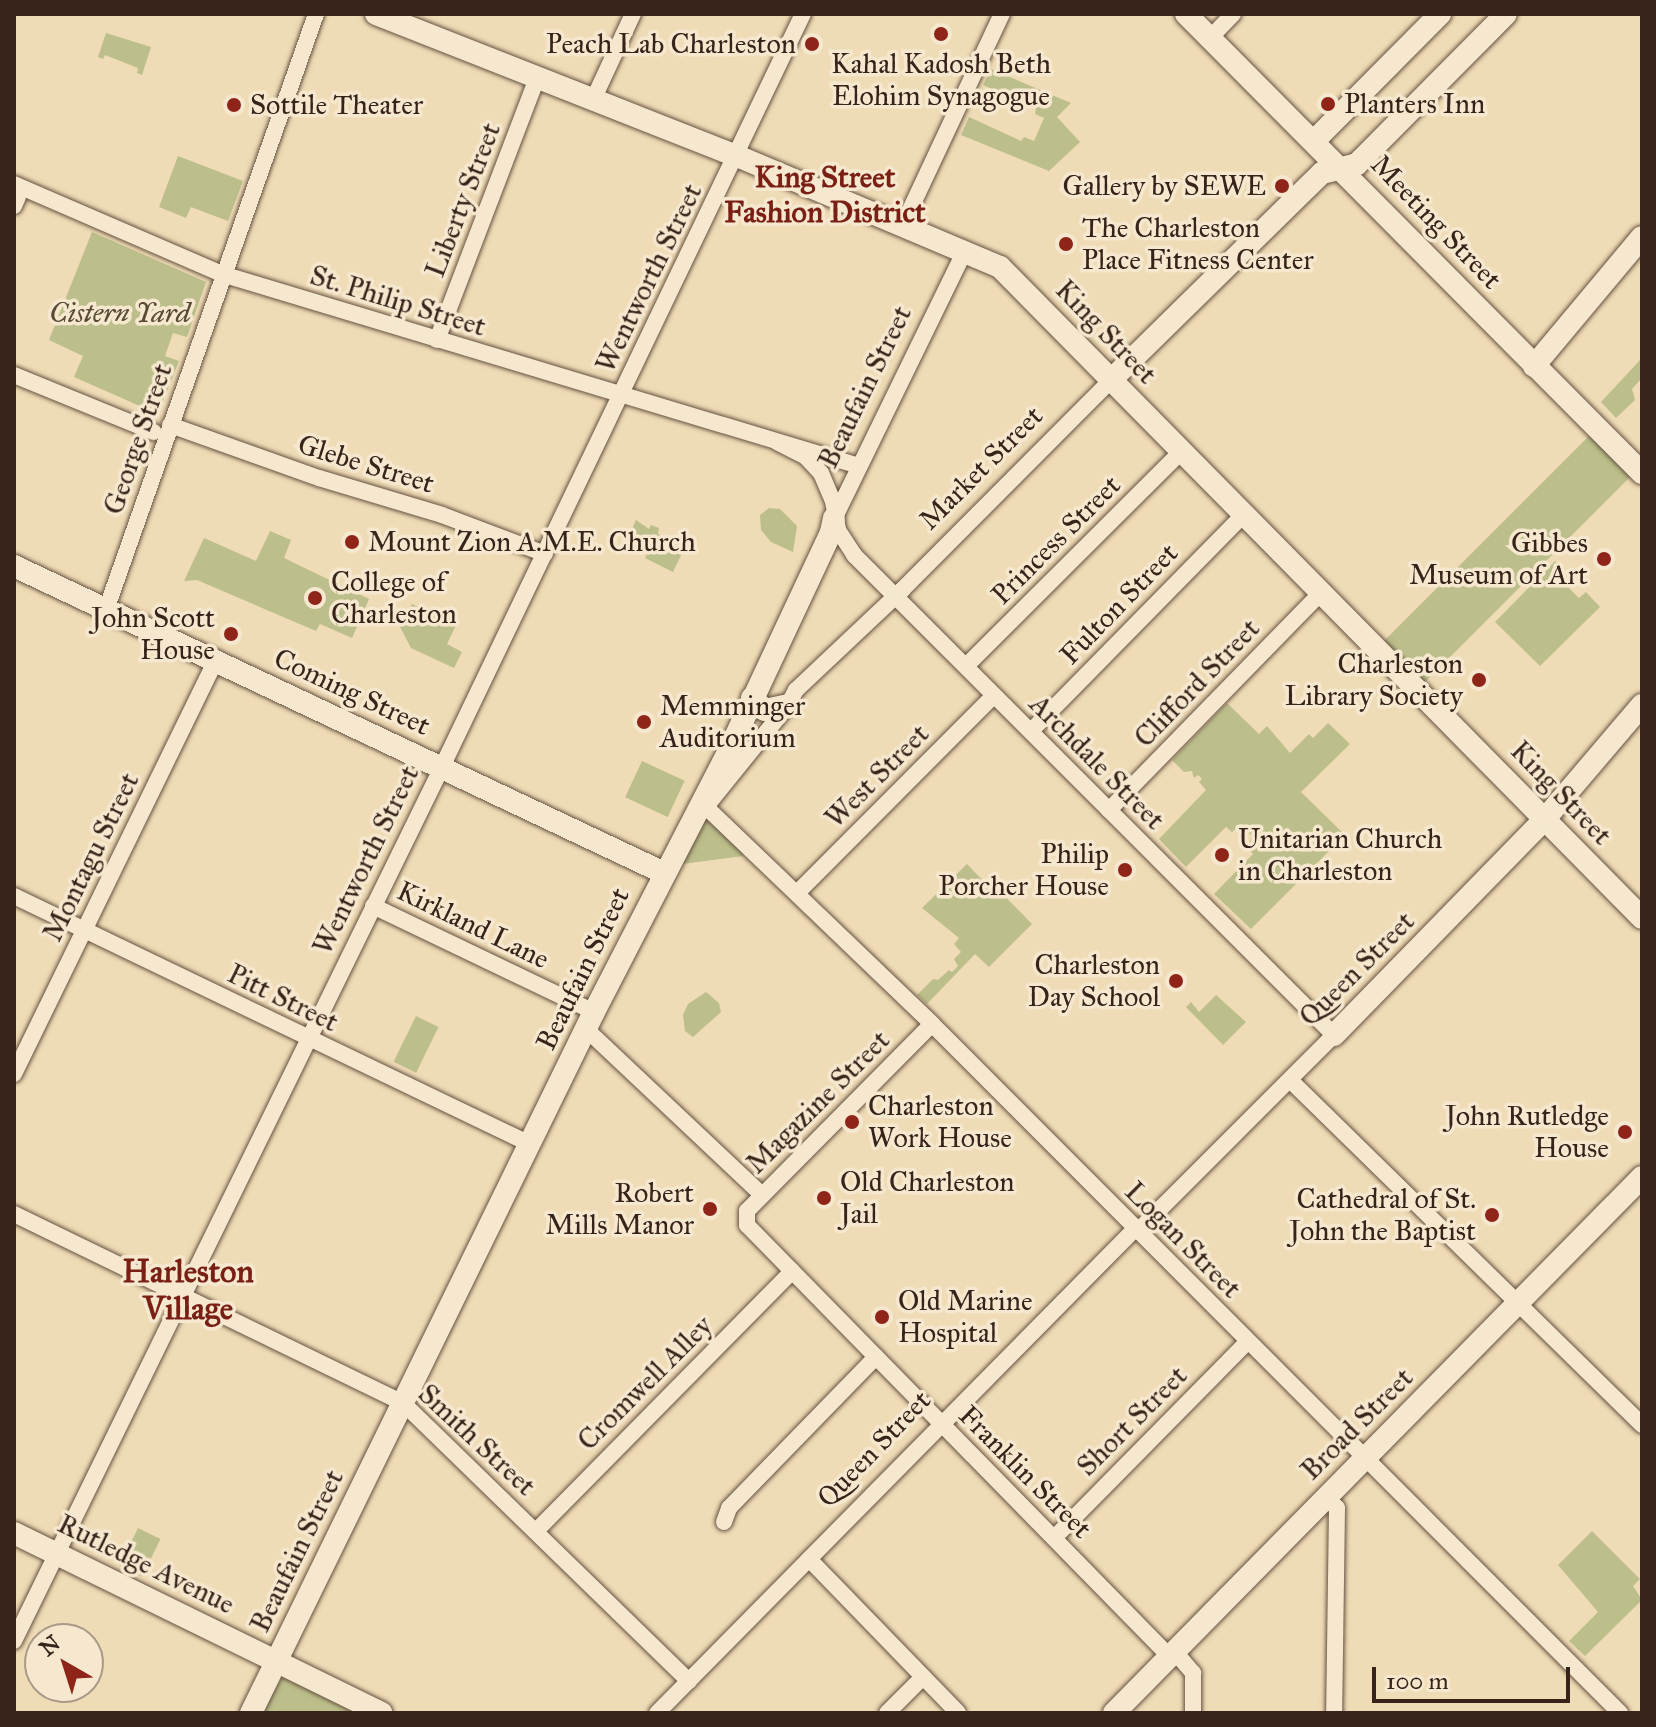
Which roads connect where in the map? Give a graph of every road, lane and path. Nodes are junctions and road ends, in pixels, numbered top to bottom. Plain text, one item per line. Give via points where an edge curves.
1 (316, 14) edge
2 (376, 14) edge
3 (633, 14) edge
4 (803, 14) edge
5 (1002, 14) edge
6 (1186, 14) edge
7 (1233, 14) edge
8 (1440, 14) edge
9 (1506, 14) edge
10 (1210, 38) junction
11 (537, 78) junction
12 (593, 100) junction
13 (1314, 141) junction
14 (737, 156) junction
15 (1341, 168) junction
16 (15, 196) edge
17 (903, 225) junction
18 (1642, 237) edge
19 (965, 251) junction
20 (222, 274) junction
21 (437, 340) junction
22 (1534, 366) junction
23 (14, 373) edge
24 (1111, 380) junction
25 (621, 396) junction
26 (162, 429) junction
27 (777, 442) junction
28 (1182, 451) junction
29 (859, 466) junction
30 (1642, 473) edge
31 (1244, 514) junction
32 (834, 518) junction
33 (545, 554) junction
34 (14, 566) edge
35 (1322, 592) junction
36 (895, 596) junction
37 (106, 610) junction
38 (215, 662) junction
39 (966, 666) junction
40 (994, 695) junction
41 (752, 698) junction
42 (788, 705) junction
43 (1642, 705) edge
44 (1031, 731) junction
45 (442, 767) junction
46 (706, 807) junction
47 (1109, 810) junction
48 (1544, 820) junction
49 (685, 833) junction
50 (664, 873) junction
51 (797, 893) junction
52 (14, 896) edge
53 (373, 906) junction
54 (1642, 918) edge
55 (84, 930) junction
56 (590, 1021) junction
57 (932, 1024) junction
58 (1334, 1035) junction
59 (308, 1039) junction
60 (14, 1074) edge
61 (1290, 1080) junction
62 (530, 1144) junction
63 (1642, 1177) edge
64 (762, 1195) junction
65 (14, 1214) edge
66 (746, 1218) joint
67 (1137, 1230) junction
68 (792, 1271) junction
69 (182, 1297) junction
70 (1517, 1304) junction
71 (1248, 1341) junction
72 (876, 1357) junction
73 (403, 1403) junction
74 (941, 1424) junction
75 (1642, 1425) edge
76 (1367, 1457) junction
77 (1326, 1498) junction
78 (724, 1522) dead end
79 (536, 1531) junction
80 (14, 1533) edge
81 (1054, 1538) junction
82 (57, 1554) junction
83 (809, 1559) junction
84 (14, 1641) edge
85 (1172, 1654) junction
86 (276, 1662) junction
87 (923, 1677) junction
88 (689, 1681) junction
89 (251, 1713) edge
90 (381, 1713) edge
91 (657, 1713) edge
92 (887, 1713) edge
93 (958, 1713) edge
94 (1114, 1713) edge
95 (1193, 1713) edge
96 (1334, 1713) edge
97 (1620, 1713) edge

1 - 20 street, George Street
2 - 11 street, King Street
3 - 12 street
4 - 14 street, Wentworth Street
5 - 17 street
6 - 10 street, Meeting Street
7 - 10 street
8 - 13 street
9 - 15 street, Market Street via 1357,164
10 - 13 street, Meeting Street
11 - 12 street, King Street
11 - 21 street, Liberty Street
12 - 14 street, King Street
13 - 15 street, Meeting Street
14 - 17 street, King Street
14 - 25 street, Wentworth Street
15 - 22 street, Meeting Street
15 - 24 street, Market Street via 1322,173
16 - 20 street, St. Philip Street
17 - 19 street, King Street
18 - 22 street
19 - 24 street, King Street via 1005,271
19 - 29 street, Beaufain Street
20 - 21 street, St. Philip Street
20 - 26 street, George Street
21 - 25 street, St. Philip Street
22 - 30 street, Meeting Street
23 - 26 street, Glebe Street
24 - 28 street, King Street
24 - 36 street, Market Street
25 - 27 street, St. Philip Street
25 - 33 street, Wentworth Street
26 - 33 street, Glebe Street via 442,515
26 - 37 street, George Street
27 - 29 street, St. Philip Street
27 - 32 street, St. Philip Street via 805,456 821,473
28 - 31 street, King Street
28 - 39 street, Princess Street
29 - 32 street, Beaufain Street
31 - 35 street, King Street
31 - 44 street, Fulton Street
32 - 36 street, Archdale Street via 848,547
32 - 41 street, Beaufain Street
33 - 45 street, Wentworth Street
34 - 37 street, Coming Street
35 - 47 street, Clifford Street
35 - 48 street, King Street
36 - 39 street, Archdale Street
36 - 42 street, Market Street via 796,690
37 - 38 street, Coming Street
38 - 45 street, Coming Street
38 - 55 street, Montagu Street
39 - 40 street, Archdale Street
40 - 44 street, Archdale Street
40 - 51 street, West Street
41 - 42 street via 765,710
41 - 49 street, Beaufain Street
42 - 46 street, Market Street
43 - 48 street, Queen Street
44 - 47 street, Archdale Street
45 - 50 street, Coming Street
45 - 53 street, Wentworth Street
46 - 49 street, Market Street
46 - 51 street, Logan Street
47 - 58 street, Archdale Street
48 - 54 street, King Street
48 - 58 street, Queen Street
49 - 50 street, Beaufain Street
50 - 56 street, Beaufain Street
51 - 57 street, Logan Street
52 - 55 street, Pitt Street
53 - 56 street, Kirkland Lane
53 - 59 street, Wentworth Street
55 - 59 street, Pitt Street
55 - 60 street, Montagu Street
56 - 62 street, Beaufain Street
56 - 64 street, Kirkland Lane
57 - 64 street, Magazine Street
57 - 67 street, Logan Street
58 - 61 street, Queen Street
59 - 62 street, Pitt Street
59 - 69 street, Wentworth Street
61 - 67 street, Queen Street
61 - 70 street
62 - 73 street, Beaufain Street
63 - 70 street, Broad Street
64 - 66 street, Magazine Street
65 - 69 street, Smith Street
66 - 68 street, Franklin Street
67 - 71 street, Logan Street
67 - 74 street, Queen Street
68 - 72 street, Franklin Street
68 - 79 street, Cromwell Alley
69 - 73 street, Smith Street
69 - 82 street, Wentworth Street
70 - 75 street
70 - 76 street, Broad Street
71 - 76 street, Logan Street
71 - 81 street, Short Street
72 - 74 street, Franklin Street
72 - 78 street via 729,1508
73 - 79 street, Smith Street
73 - 86 street, Beaufain Street
74 - 81 street, Franklin Street
74 - 83 street, Queen Street
76 - 77 street, Broad Street
76 - 97 street, Logan Street
77 - 85 street, Broad Street
77 - 96 street via 1337,1508
79 - 88 street, Smith Street
80 - 82 street, Rutledge Avenue
81 - 85 street, Franklin Street
82 - 84 street, Wentworth Street
82 - 86 street, Rutledge Avenue
83 - 87 street
83 - 88 street, Queen Street
85 - 94 street, Broad Street
85 - 95 street, Franklin Street via 1193,1673
86 - 89 street, Beaufain Street
86 - 90 street, Rutledge Avenue
87 - 92 street
87 - 93 street
88 - 91 street, Queen Street

